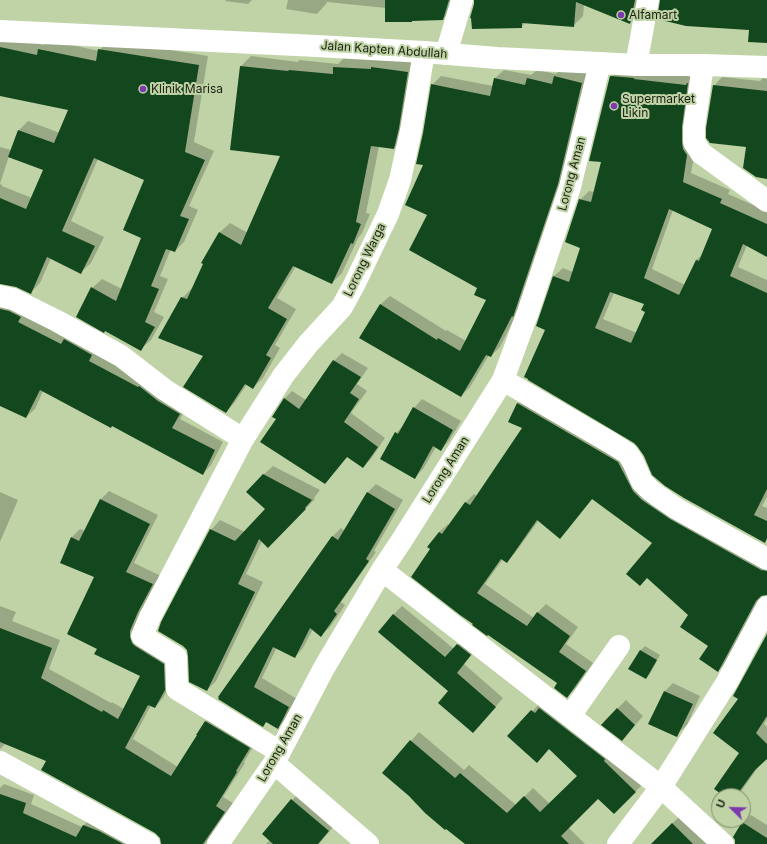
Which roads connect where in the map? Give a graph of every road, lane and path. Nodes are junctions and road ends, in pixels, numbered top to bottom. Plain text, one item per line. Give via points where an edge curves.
1 (462, 0) edge
2 (648, 0) edge
3 (0, 32) edge
4 (424, 52) junction
5 (446, 54) junction
6 (600, 63) junction
7 (636, 64) junction
8 (703, 65) junction
9 (767, 67) edge
10 (767, 201) edge
11 (0, 296) edge
12 (503, 380) junction
13 (243, 439) junction
14 (767, 559) edge
15 (382, 570) junction
16 (767, 607) edge
17 (619, 646) dead end
18 (570, 716) junction
19 (277, 758) junction
20 (0, 762) edge
21 (661, 787) junction
22 (149, 844) edge
23 (218, 844) edge
24 (368, 844) edge
25 (618, 844) edge
26 (723, 844) edge

1 - 5 street
2 - 7 street
3 - 4 street, Jalan Kapten Abdullah
4 - 5 street, Jalan Kapten Abdullah
4 - 13 street, Lorong Warga via 400,180 376,241 342,307 283,376
5 - 6 street, Jalan Kapten Abdullah
6 - 7 street, Jalan Kapten Abdullah
6 - 12 street, Lorong Aman via 570,187
7 - 8 street, Jalan Kapten Abdullah
8 - 9 street, Jalan Kapten Abdullah
8 - 10 street via 694,142 701,153
11 - 13 street via 57,320 121,356 165,390
12 - 14 street via 611,442 627,453 642,482 650,490 677,509
12 - 15 street, Lorong Aman
13 - 19 street, Lorong Warga via 142,636 176,658 177,689
15 - 18 street
15 - 19 street, Lorong Aman via 324,668
16 - 21 street via 727,682
17 - 18 street
18 - 21 street
19 - 23 street, Lorong Aman
19 - 24 street
20 - 22 street
21 - 25 street
21 - 26 street

